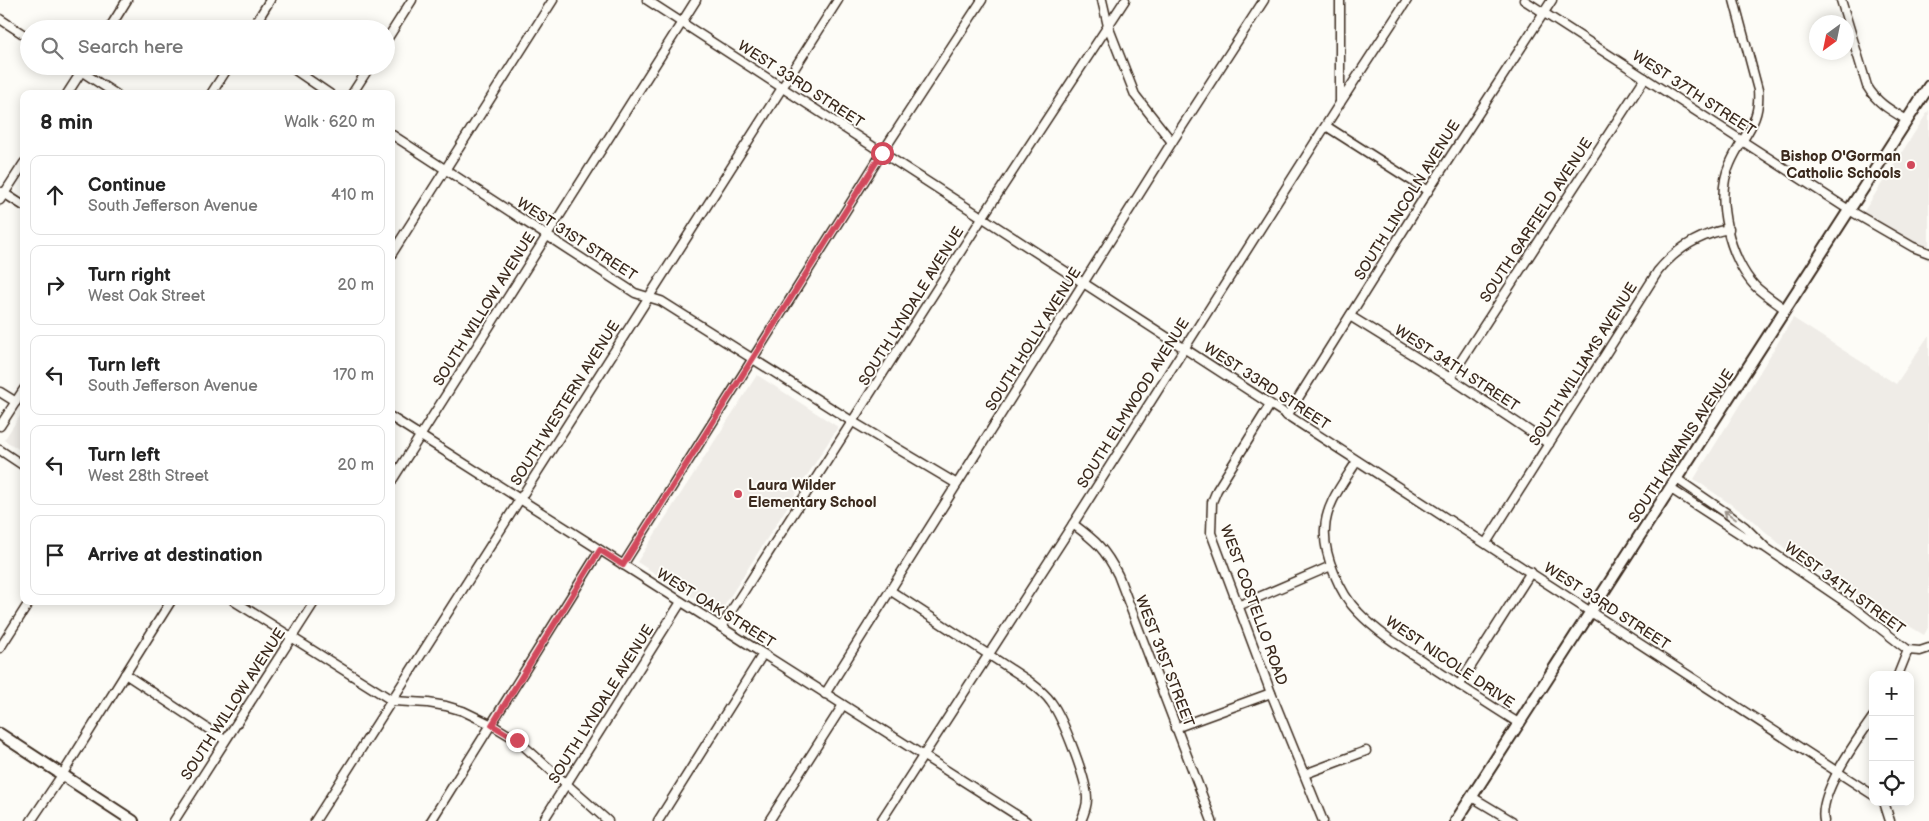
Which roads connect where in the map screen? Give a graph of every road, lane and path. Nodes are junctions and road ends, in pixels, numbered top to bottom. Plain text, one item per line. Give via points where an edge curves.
1 (127, 0) edge
2 (270, 0) edge
3 (412, 0) edge
4 (553, 0) edge
5 (647, 0) edge
6 (696, 0) edge
7 (838, 0) edge
8 (982, 0) edge
9 (1102, 0) edge
10 (1125, 0) edge
11 (1264, 0) edge
12 (1340, 0) edge
13 (1407, 0) edge
14 (1524, 0) edge
15 (1552, 0) edge
16 (1734, 0) edge
17 (1840, 0) edge
18 (1544, 13) junction
19 (0, 20) edge
20 (115, 20) edge
21 (258, 20) edge
22 (682, 23) junction
23 (1108, 26) junction
24 (395, 27) edge
25 (20, 32) edge
26 (79, 75) edge
27 (91, 75) edge
28 (223, 75) edge
29 (302, 75) edge
30 (364, 75) edge
31 (1645, 78) junction
32 (1929, 86) edge
33 (781, 88) junction
34 (70, 90) edge
35 (111, 90) edge
36 (214, 90) edge
37 (324, 90) edge
38 (355, 90) edge
39 (1340, 103) junction
40 (1907, 120) junction
41 (1326, 126) junction
42 (395, 137) edge
43 (1743, 140) junction
44 (1172, 142) junction
45 (882, 153) junction
46 (20, 168) edge
47 (445, 169) junction
48 (1428, 191) junction
49 (1, 195) edge
50 (20, 204) edge
51 (1850, 210) junction
52 (982, 218) junction
53 (1729, 229) junction
54 (546, 236) junction
55 (395, 249) edge
56 (1929, 253) edge
57 (1084, 284) junction
58 (648, 297) junction
59 (1786, 310) junction
60 (1350, 316) junction
61 (1183, 349) junction
62 (753, 358) junction
63 (1450, 378) junction
64 (0, 392) edge
65 (20, 396) edge
66 (16, 402) junction
67 (1270, 405) junction
68 (1287, 416) junction
69 (395, 420) edge
70 (853, 422) junction
71 (0, 426) edge
72 (420, 436) junction
73 (1549, 444) junction
74 (0, 450) edge
75 (1357, 461) junction
76 (20, 463) edge
77 (395, 476) edge
78 (957, 484) junction
79 (1674, 484) junction
80 (521, 500) junction
81 (1073, 524) junction
82 (1486, 543) junction
83 (600, 550) junction
84 (623, 565) junction
85 (1331, 566) junction
86 (1531, 572) junction
87 (891, 591) junction
88 (681, 602) junction
89 (27, 605) edge
90 (168, 605) edge
91 (240, 605) edge
92 (313, 605) edge
93 (1238, 606) junction
94 (1591, 612) junction
95 (721, 627) junction
96 (292, 638) junction
97 (0, 648) edge
98 (1929, 648) edge
99 (1908, 650) junction
100 (763, 654) junction
101 (987, 654) junction
102 (1900, 671) edge
103 (125, 674) junction
104 (1459, 685) junction
105 (1271, 693) junction
106 (825, 694) junction
107 (392, 701) junction
108 (843, 705) junction
109 (1869, 722) edge
110 (1520, 724) junction
111 (492, 725) junction
112 (1176, 728) junction
113 (0, 734) edge
114 (225, 740) junction
115 (1366, 751) dead end
116 (922, 755) junction
117 (1837, 772) junction
118 (1304, 774) junction
119 (62, 775) junction
120 (567, 784) junction
121 (1869, 792) edge
122 (1472, 797) junction
123 (1885, 806) edge
124 (1014, 813) junction
125 (31, 821) edge
126 (133, 821) edge
127 (174, 821) edge
128 (315, 821) edge
129 (431, 821) edge
130 (544, 821) edge
131 (608, 821) edge
132 (658, 821) edge
133 (769, 821) edge
134 (881, 821) edge
135 (1009, 821) edge
136 (1026, 821) edge
137 (1081, 821) edge
138 (1212, 821) edge
139 (1323, 821) edge
140 (1456, 821) edge
141 (1512, 821) edge
142 (1824, 821) edge
143 (1890, 821) edge

1 - 20 street
2 - 21 street
3 - 24 street
4 - 47 street
5 - 22 street, WEST 33RD STREET
6 - 22 street, SOUTH WILLOW AVENUE
7 - 33 street, SOUTH WESTERN AVENUE
8 - 45 street
9 - 23 street
10 - 23 street, SOUTH LYNDALE AVENUE
11 - 44 street, SOUTH HOLLY AVENUE
12 - 39 street
13 - 39 street, SOUTH ELMWOOD AVENUE
14 - 18 street, WEST 37TH STREET
15 - 18 street, SOUTH LINCOLN AVENUE
16 - 43 street via 1759,100 1755,121
17 - 40 street via 1870,90 1883,106
18 - 31 street, WEST 37TH STREET
18 - 48 street, SOUTH LINCOLN AVENUE
19 - 25 street
22 - 33 street, WEST 33RD STREET
22 - 54 street, SOUTH WILLOW AVENUE
23 - 44 street via 1135,95
23 - 52 street, SOUTH LYNDALE AVENUE
26 - 34 street
27 - 35 street
28 - 36 street
29 - 37 street
30 - 38 street
31 - 43 street, WEST 37TH STREET
31 - 63 street, SOUTH GARFIELD AVENUE
32 - 40 main road, SOUTH KIWANIS AVENUE
33 - 45 street, WEST 33RD STREET
33 - 58 street, SOUTH WESTERN AVENUE
39 - 41 street, SOUTH ELMWOOD AVENUE
40 - 51 main road, SOUTH KIWANIS AVENUE
41 - 48 street
41 - 61 street, SOUTH ELMWOOD AVENUE
42 - 47 street, WEST 31ST STREET
43 - 51 street, WEST 37TH STREET
43 - 53 street via 1730,162 1723,186
44 - 57 street, SOUTH HOLLY AVENUE
45 - 52 street, WEST 33RD STREET
45 - 62 street
46 - 49 street
47 - 54 street, WEST 31ST STREET
47 - 55 street
48 - 60 street, SOUTH LINCOLN AVENUE
49 - 50 street
51 - 56 street, WEST 37TH STREET
51 - 59 main road, SOUTH KIWANIS AVENUE
52 - 57 street, WEST 33RD STREET
52 - 70 street, SOUTH LYNDALE AVENUE
53 - 59 street via 1735,252 1747,276 1756,288
53 - 73 street, SOUTH WILLIAMS AVENUE via 1691,241 1663,265
54 - 58 street, WEST 31ST STREET via 635,293
54 - 72 street, SOUTH WILLOW AVENUE
57 - 61 street, WEST 33RD STREET
57 - 78 street, SOUTH HOLLY AVENUE
58 - 62 street, WEST 31ST STREET via 661,301
58 - 80 street, SOUTH WESTERN AVENUE
59 - 79 main road, SOUTH KIWANIS AVENUE
60 - 63 street, WEST 34TH STREET
60 - 68 street, SOUTH LINCOLN AVENUE
61 - 67 street, WEST 33RD STREET
61 - 81 street, SOUTH ELMWOOD AVENUE
62 - 70 street, WEST 31ST STREET
62 - 84 street
63 - 73 street, WEST 34TH STREET
64 - 66 street
65 - 66 street
66 - 71 street
67 - 68 street, WEST 33RD STREET
67 - 93 street, WEST COSTELLO ROAD via 1212,502 1211,533
68 - 75 street, WEST 33RD STREET
69 - 72 street, WEST OAK STREET
70 - 78 street, WEST 31ST STREET
70 - 95 street, SOUTH LYNDALE AVENUE
72 - 77 street, SOUTH WILLOW AVENUE
72 - 80 street, WEST OAK STREET
73 - 82 street, SOUTH WILLIAMS AVENUE
74 - 76 street
75 - 82 street, WEST 33RD STREET
75 - 85 street, WEST NICOLE DRIVE via 1334,498 1324,528
78 - 87 street, SOUTH HOLLY AVENUE
79 - 94 main road, SOUTH KIWANIS AVENUE
79 - 99 street, WEST 34TH STREET via 1725,512 1766,548 1854,608
80 - 83 street, WEST OAK STREET
80 - 107 street, SOUTH WESTERN AVENUE
81 - 101 street, SOUTH ELMWOOD AVENUE
81 - 112 street, WEST 31ST STREET via 1101,546 1110,559
82 - 86 street, WEST 33RD STREET
83 - 84 street, WEST OAK STREET
83 - 111 street
84 - 88 street, WEST OAK STREET
85 - 93 street
85 - 104 street, WEST NICOLE DRIVE via 1356,611
86 - 94 street, WEST 33RD STREET
86 - 104 street
87 - 101 street
87 - 106 street, SOUTH HOLLY AVENUE
88 - 95 street, WEST OAK STREET
88 - 120 street, SOUTH LYNDALE AVENUE
89 - 97 street
90 - 103 street
91 - 96 street
92 - 96 street, SOUTH WILLOW AVENUE
93 - 105 street, WEST COSTELLO ROAD
94 - 110 main road, SOUTH KIWANIS AVENUE
94 - 117 street, WEST 33RD STREET
95 - 100 street, WEST OAK STREET
96 - 107 street
96 - 114 street, SOUTH WILLOW AVENUE
98 - 99 street
99 - 102 street
100 - 106 street, WEST OAK STREET
100 - 132 street
101 - 116 street, SOUTH ELMWOOD AVENUE
101 - 137 street via 1043,691 1059,714 1085,782 1087,800
103 - 114 street
103 - 119 street
104 - 110 street, WEST NICOLE DRIVE
105 - 112 street
105 - 118 street, WEST COSTELLO ROAD
106 - 108 street, WEST OAK STREET
107 - 111 street via 446,706
107 - 128 street, SOUTH WESTERN AVENUE
108 - 116 street, WEST OAK STREET
108 - 133 street
109 - 117 street
110 - 122 main road, SOUTH KIWANIS AVENUE
111 - 120 street via 517,740
111 - 129 street
112 - 138 street, WEST 31ST STREET
113 - 119 main road
114 - 127 street, SOUTH WILLOW AVENUE
115 - 118 street
116 - 124 street, WEST OAK STREET
116 - 134 street, SOUTH ELMWOOD AVENUE
117 - 121 street, WEST 33RD STREET
117 - 142 street via 1823,812
118 - 139 street, WEST COSTELLO ROAD
119 - 125 street
119 - 126 main road
120 - 130 street, SOUTH LYNDALE AVENUE
120 - 131 street
122 - 140 main road, SOUTH KIWANIS AVENUE
122 - 141 street
123 - 143 street
124 - 135 street
124 - 136 street, WEST OAK STREET

